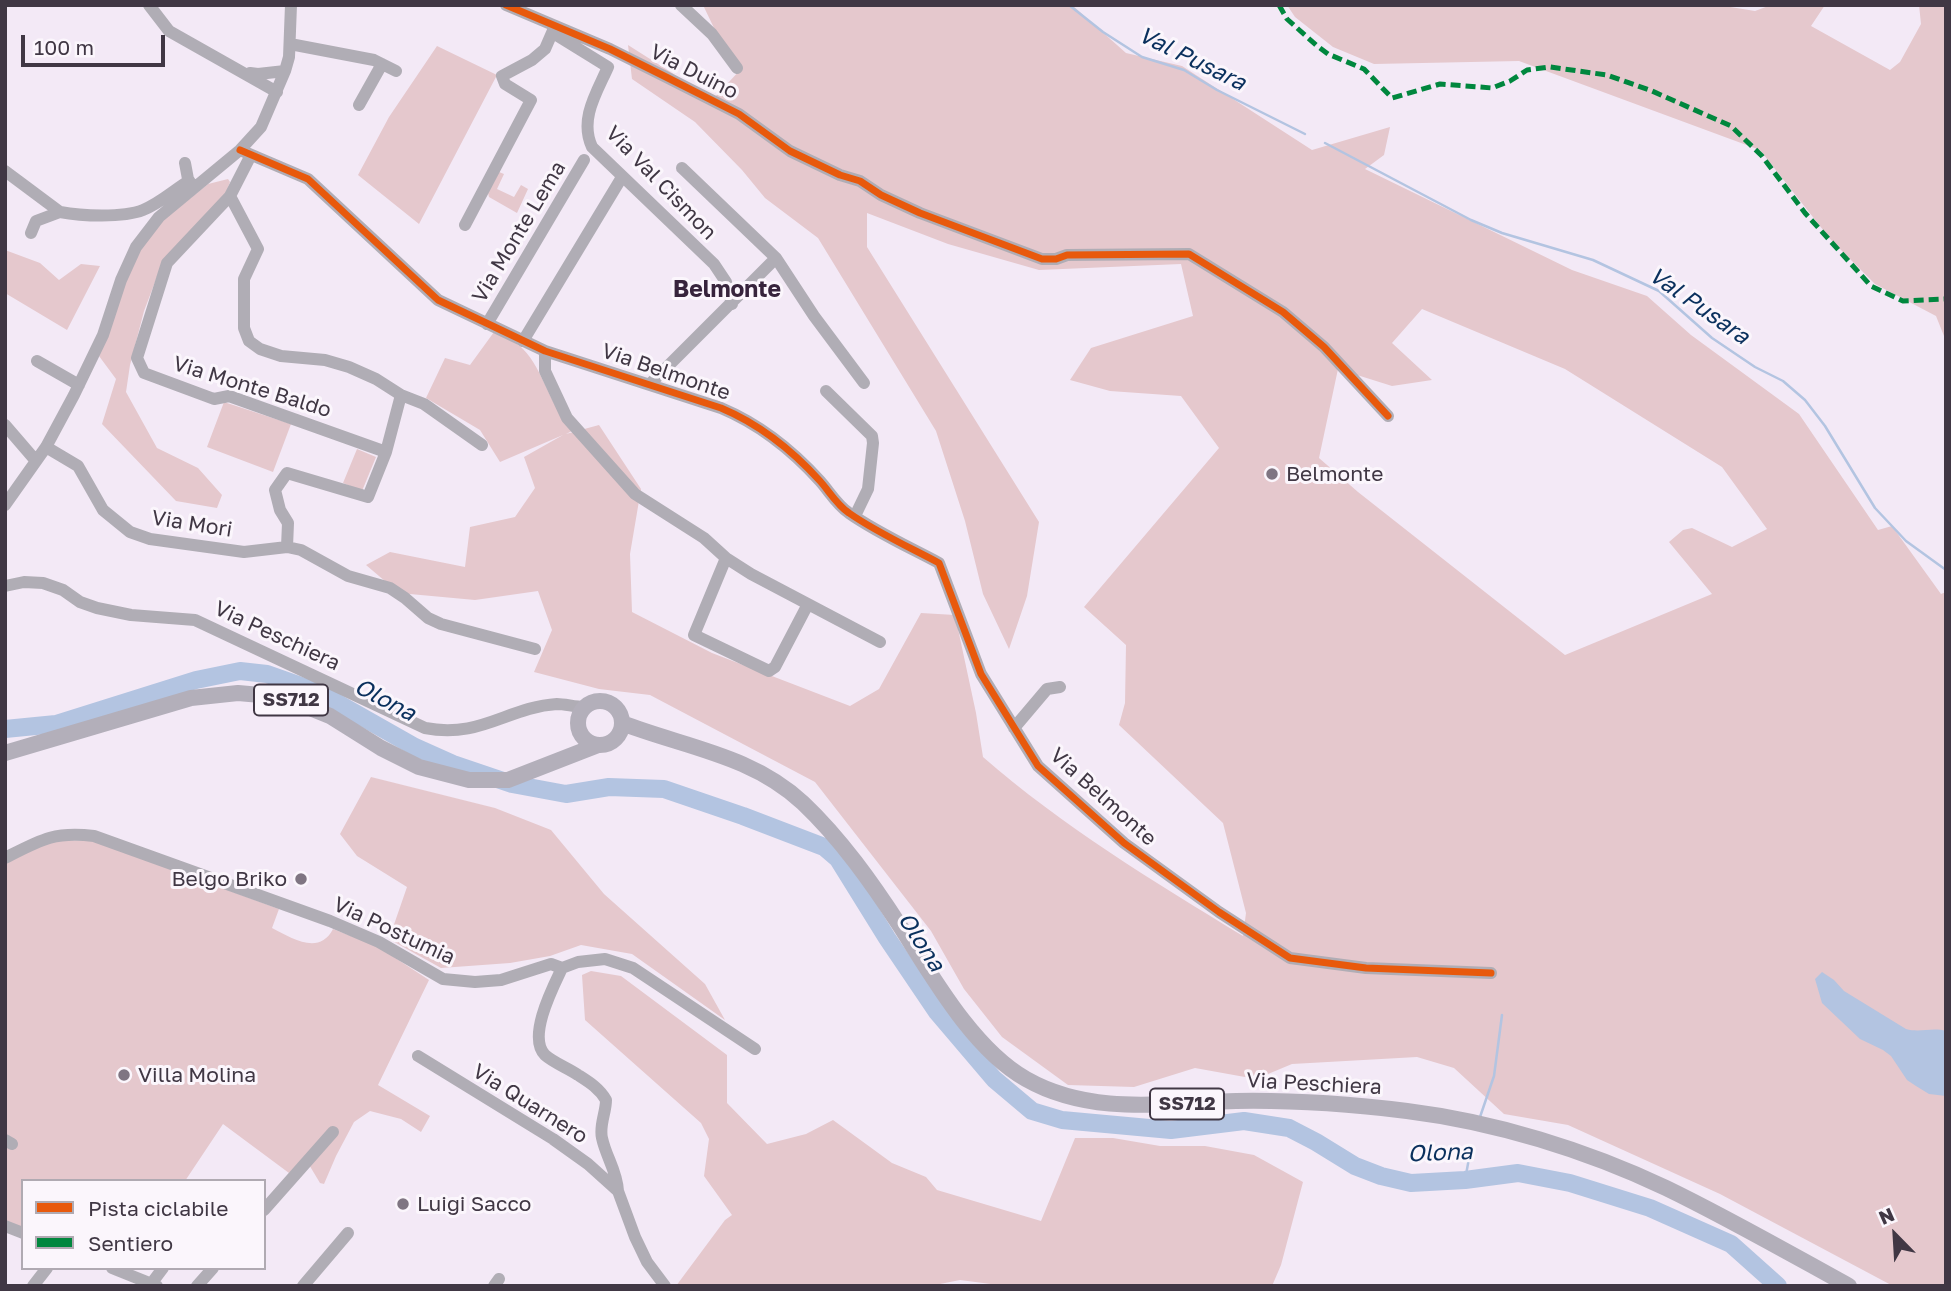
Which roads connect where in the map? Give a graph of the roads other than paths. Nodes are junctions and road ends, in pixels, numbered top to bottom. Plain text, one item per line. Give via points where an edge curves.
1 (149, 5) edge
2 (291, 5) edge
3 (506, 5) edge
4 (681, 5) edge
5 (554, 29) junction
6 (290, 44) junction
7 (382, 64) junction
8 (737, 68) dead end
9 (285, 71) junction
10 (396, 71) dead end
11 (246, 72) junction
12 (277, 92) junction
13 (359, 106) dead end
14 (245, 153) junction
15 (584, 160) dead end
16 (185, 163) dead end
17 (682, 168) dead end
18 (5, 171) edge
19 (622, 177) junction
20 (191, 184) junction
21 (230, 195) junction
22 (61, 212) junction
23 (465, 225) dead end
24 (31, 233) dead end
25 (776, 258) junction
26 (732, 304) junction
27 (487, 324) junction
28 (523, 341) junction
29 (545, 351) junction
30 (37, 361) dead end
31 (864, 383) dead end
32 (650, 384) junction
33 (79, 385) junction
34 (826, 391) dead end
35 (401, 395) junction
36 (1388, 416) dead end
37 (5, 425) edge
38 (482, 445) dead end
39 (46, 447) junction
40 (386, 452) junction
41 (36, 461) junction
42 (5, 505) edge
43 (855, 516) junction
44 (287, 547) junction
45 (726, 558) junction
46 (5, 586) edge
47 (808, 604) junction
48 (880, 642) dead end
49 (535, 649) dead end
50 (1060, 687) dead end
51 (577, 715) junction
52 (1014, 729) junction
53 (619, 730) junction
54 (598, 745) junction
55 (5, 753) edge
56 (563, 760) junction
57 (5, 858) edge
58 (562, 968) junction
59 (1492, 973) dead end
60 (755, 1049) dead end
61 (418, 1056) dead end
62 (333, 1132) dead end
63 (618, 1191) junction
64 (266, 1208) edge
65 (348, 1233) dead end
66 (45, 1270) edge
67 (116, 1270) edge
68 (211, 1270) edge
69 (154, 1285) edge
70 (33, 1286) edge
71 (197, 1286) edge
72 (303, 1286) edge
73 (664, 1286) edge
74 (1849, 1286) edge

1 - 11 street via 169,31
2 - 6 street
3 - 5 street, Via Duino
4 - 8 street via 712,34
5 - 19 street, Via Val Cismon via 608,67 586,121 588,139
5 - 23 street via 545,49 502,76 505,84 531,100
5 - 36 street, Via Duino via 610,49 739,114 790,151 881,195 1042,259 1189,254 1283,312 1324,346
6 - 7 street
6 - 9 street
7 - 10 street
7 - 13 street
9 - 11 street
9 - 12 street
11 - 12 street
12 - 14 street
14 - 20 street
14 - 21 street, Via Monte Baldo
14 - 27 street, Via Belmonte via 308,178 438,300
15 - 27 street, Via Monte Lema
16 - 20 street
17 - 25 street
18 - 22 street
19 - 26 street, Via Val Cismon via 714,264 726,282
19 - 28 street
20 - 22 street via 134,213
20 - 33 street via 136,247
21 - 35 street via 258,249 244,279 244,327 249,341 281,356 349,367
21 - 40 street, Via Monte Baldo via 167,263 137,358 144,373 214,399 229,396
22 - 24 street via 36,221
25 - 26 street
25 - 31 street
26 - 32 street
27 - 28 street, Via Belmonte
28 - 29 street, Via Belmonte
29 - 32 street, Via Belmonte
29 - 45 street via 545,371 567,418 635,494 704,538
30 - 33 street
32 - 43 street, Via Belmonte via 720,408 764,430
33 - 39 street
34 - 43 street via 872,436 868,489
35 - 38 street via 424,404
35 - 40 street
37 - 41 street
39 - 41 street
39 - 44 street, Via Mori via 78,466 103,510 130,532 244,552
40 - 44 street via 368,497 287,473 275,490 288,523
41 - 42 street
43 - 52 street, Via Belmonte via 939,563 981,674
44 - 49 street, Via Mori via 348,576 390,588 441,624
45 - 47 street
45 - 47 street via 694,635 769,671
46 - 51 street, Via Peschiera via 43,583 97,608 195,620 425,728 454,732 559,704
47 - 48 street
50 - 52 street via 1047,689
51 - 53 main road, Via Peschiera via 595,701 608,702 618,710
51 - 54 main road via 586,740
51 - 56 main road
52 - 59 street, Via Belmonte via 1038,766 1124,843 1290,958 1366,968
53 - 54 main road, Via Peschiera / SS712
53 - 74 main road, Via Peschiera / SS712 via 684,741 737,760 801,801 859,866 958,1015 1000,1060 1026,1079 1065,1096 1097,1103 1332,1104 1466,1121 1522,1135 1665,1187
54 - 56 main road, Via Peschiera / SS712
55 - 56 main road, SS712 via 191,698 238,693 283,697 330,716 419,767 469,780 508,780
57 - 58 street, Via Postumia via 47,837 70,833 94,836 330,921 379,942 443,979 501,980 551,964
58 - 60 street, Via Postumia via 605,958 633,968
58 - 63 street, Via Quarnero via 541,1021 539,1047 600,1090 606,1100 601,1138
61 - 63 street, Via Quarnero via 553,1139
62 - 64 street
63 - 73 street, Via Quarnero via 641,1250
65 - 72 street
66 - 70 street
67 - 69 street
68 - 71 street

